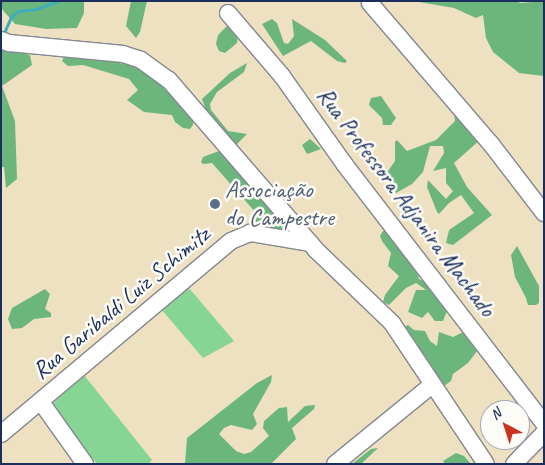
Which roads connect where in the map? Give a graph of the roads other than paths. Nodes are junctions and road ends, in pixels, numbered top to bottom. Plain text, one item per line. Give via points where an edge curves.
1 (370, 3) dead end
2 (228, 13) dead end
3 (1, 40) edge
4 (544, 213) edge
5 (310, 243) junction
6 (432, 385) junction
7 (41, 402) junction
8 (544, 423) edge
9 (544, 433) edge
10 (1, 434) edge
11 (85, 464) edge
12 (335, 464) edge
13 (486, 464) edge
14 (514, 464) edge

1 - 4 street
2 - 8 street, Rua Professora Adjanira Machado via 282,76 345,165
3 - 5 street via 9,44 123,54 158,71
5 - 6 street via 392,323
5 - 7 street, Rua Garibaldi Luiz Schimitz via 250,233 231,241
6 - 12 street
6 - 13 street
7 - 10 street, Rua Garibaldi Luiz Schimitz
7 - 11 street
9 - 14 street

